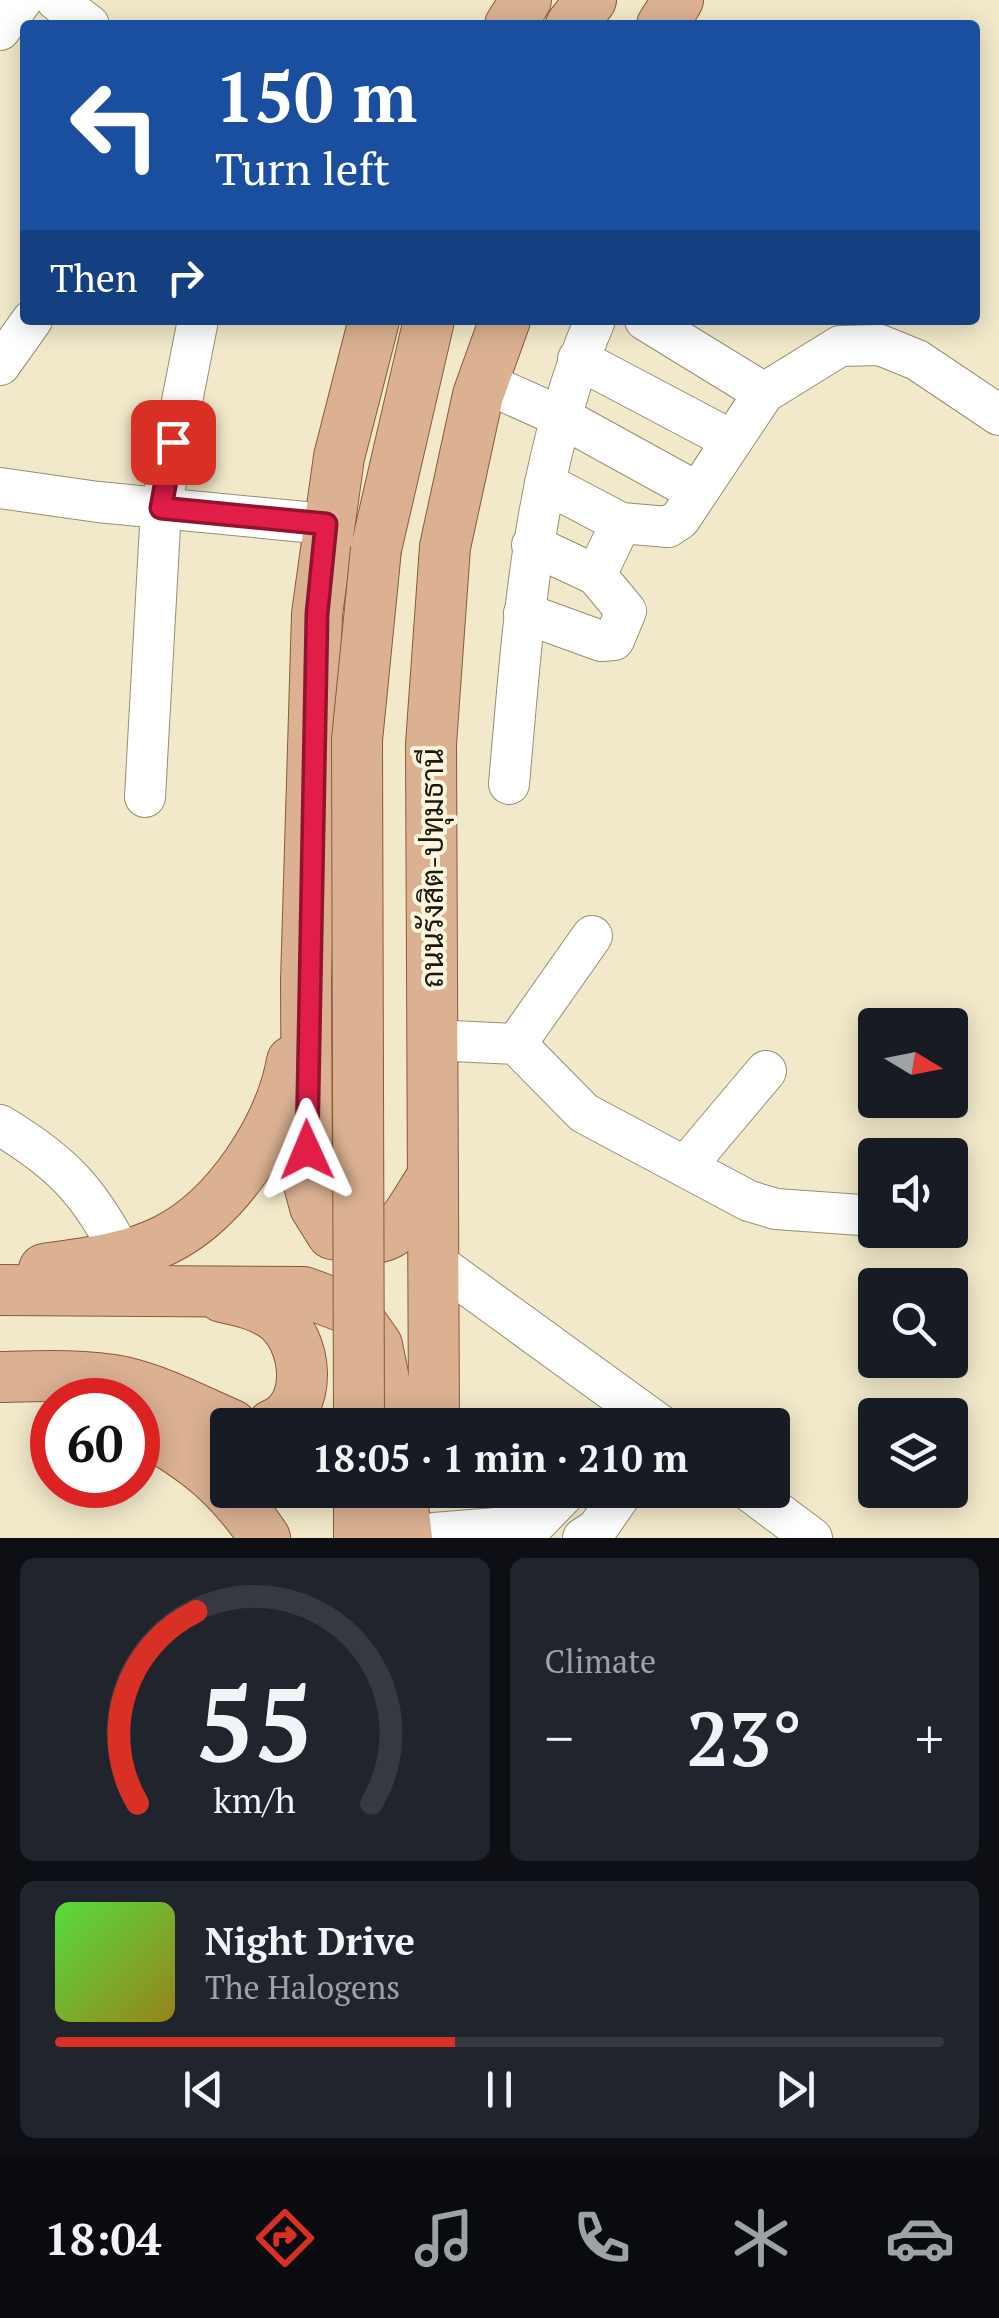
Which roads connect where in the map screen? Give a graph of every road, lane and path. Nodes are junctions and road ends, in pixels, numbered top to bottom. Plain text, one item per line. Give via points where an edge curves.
1 (22, 0) edge
2 (56, 0) edge
3 (82, 20) edge
4 (0, 30) edge
5 (28, 325) edge
6 (197, 325) edge
7 (373, 325) edge
8 (428, 325) edge
9 (504, 325) edge
10 (594, 325) edge
11 (653, 325) edge
12 (578, 360) junction
13 (0, 365) edge
14 (483, 382) junction
15 (764, 394) junction
16 (999, 415) edge
17 (559, 416) junction
18 (731, 440) junction
19 (545, 483) junction
20 (0, 488) edge
21 (697, 492) junction
22 (161, 508) junction
23 (621, 523) junction
24 (326, 524) junction
25 (532, 545) junction
26 (596, 575) junction
27 (524, 613) junction
28 (509, 784) dead end
29 (145, 798) dead end
30 (592, 936) dead end
31 (306, 981) junction
32 (432, 1040) junction
33 (516, 1044) junction
34 (766, 1070) dead end
35 (0, 1125) edge
36 (686, 1166) junction
37 (432, 1176) junction
38 (858, 1215) edge
39 (434, 1261) junction
40 (128, 1275) junction
41 (0, 1276) edge
42 (0, 1290) edge
43 (0, 1377) edge
44 (0, 1390) edge
45 (30, 1395) edge
46 (291, 1408) edge
47 (358, 1408) edge
48 (390, 1408) edge
49 (434, 1408) edge
50 (637, 1408) edge
51 (210, 1415) edge
52 (160, 1438) edge
53 (359, 1508) edge
54 (559, 1508) edge
55 (611, 1508) edge
56 (772, 1508) edge
57 (427, 1525) edge
58 (547, 1532) edge
59 (264, 1538) edge
60 (359, 1538) edge
61 (583, 1538) edge
62 (812, 1538) edge

1 - 4 street
2 - 3 street
5 - 13 street
6 - 22 street
7 - 24 main road
8 - 47 main road, bridge via 376,549 357,740
9 - 14 main road, ถนนรังสิต-ปทุมธานี
10 - 12 street
11 - 15 street
12 - 17 street
12 - 18 street
14 - 17 street
14 - 32 main road, ถนนรังสิต-ปทุมธานี via 446,547 431,744
15 - 16 street via 856,342 917,360
15 - 18 street
17 - 19 street
17 - 21 street
18 - 21 street
19 - 23 street
19 - 25 street
20 - 22 street
21 - 23 street via 668,527
22 - 24 street
22 - 29 street
23 - 26 street
24 - 31 main road via 317,614
25 - 26 street
25 - 27 street
26 - 27 street via 626,611 614,640 602,642
27 - 28 street
30 - 33 street
31 - 37 main road via 307,1177 332,1234 366,1242 396,1232
31 - 40 main road via 276,1117 213,1203
32 - 33 street
32 - 37 main road, ถนนรังสิต-ปทุมธานี
33 - 36 street via 584,1113
34 - 36 street
35 - 40 street via 73,1177 96,1204
36 - 38 street via 749,1201
37 - 39 main road, ถนนรังสิต-ปทุมธานี
39 - 49 main road, ถนนรังสิต-ปทุมธานี
39 - 50 street
40 - 41 main road
40 - 42 main road
40 - 46 main road via 247,1302 277,1318 295,1340 303,1365
40 - 48 main road via 185,1288 304,1292 352,1310 377,1346
43 - 51 main road via 123,1382
44 - 45 main road
52 - 59 main road via 195,1457
53 - 60 main road
54 - 58 street
55 - 61 street
56 - 62 street
57 - 58 street

